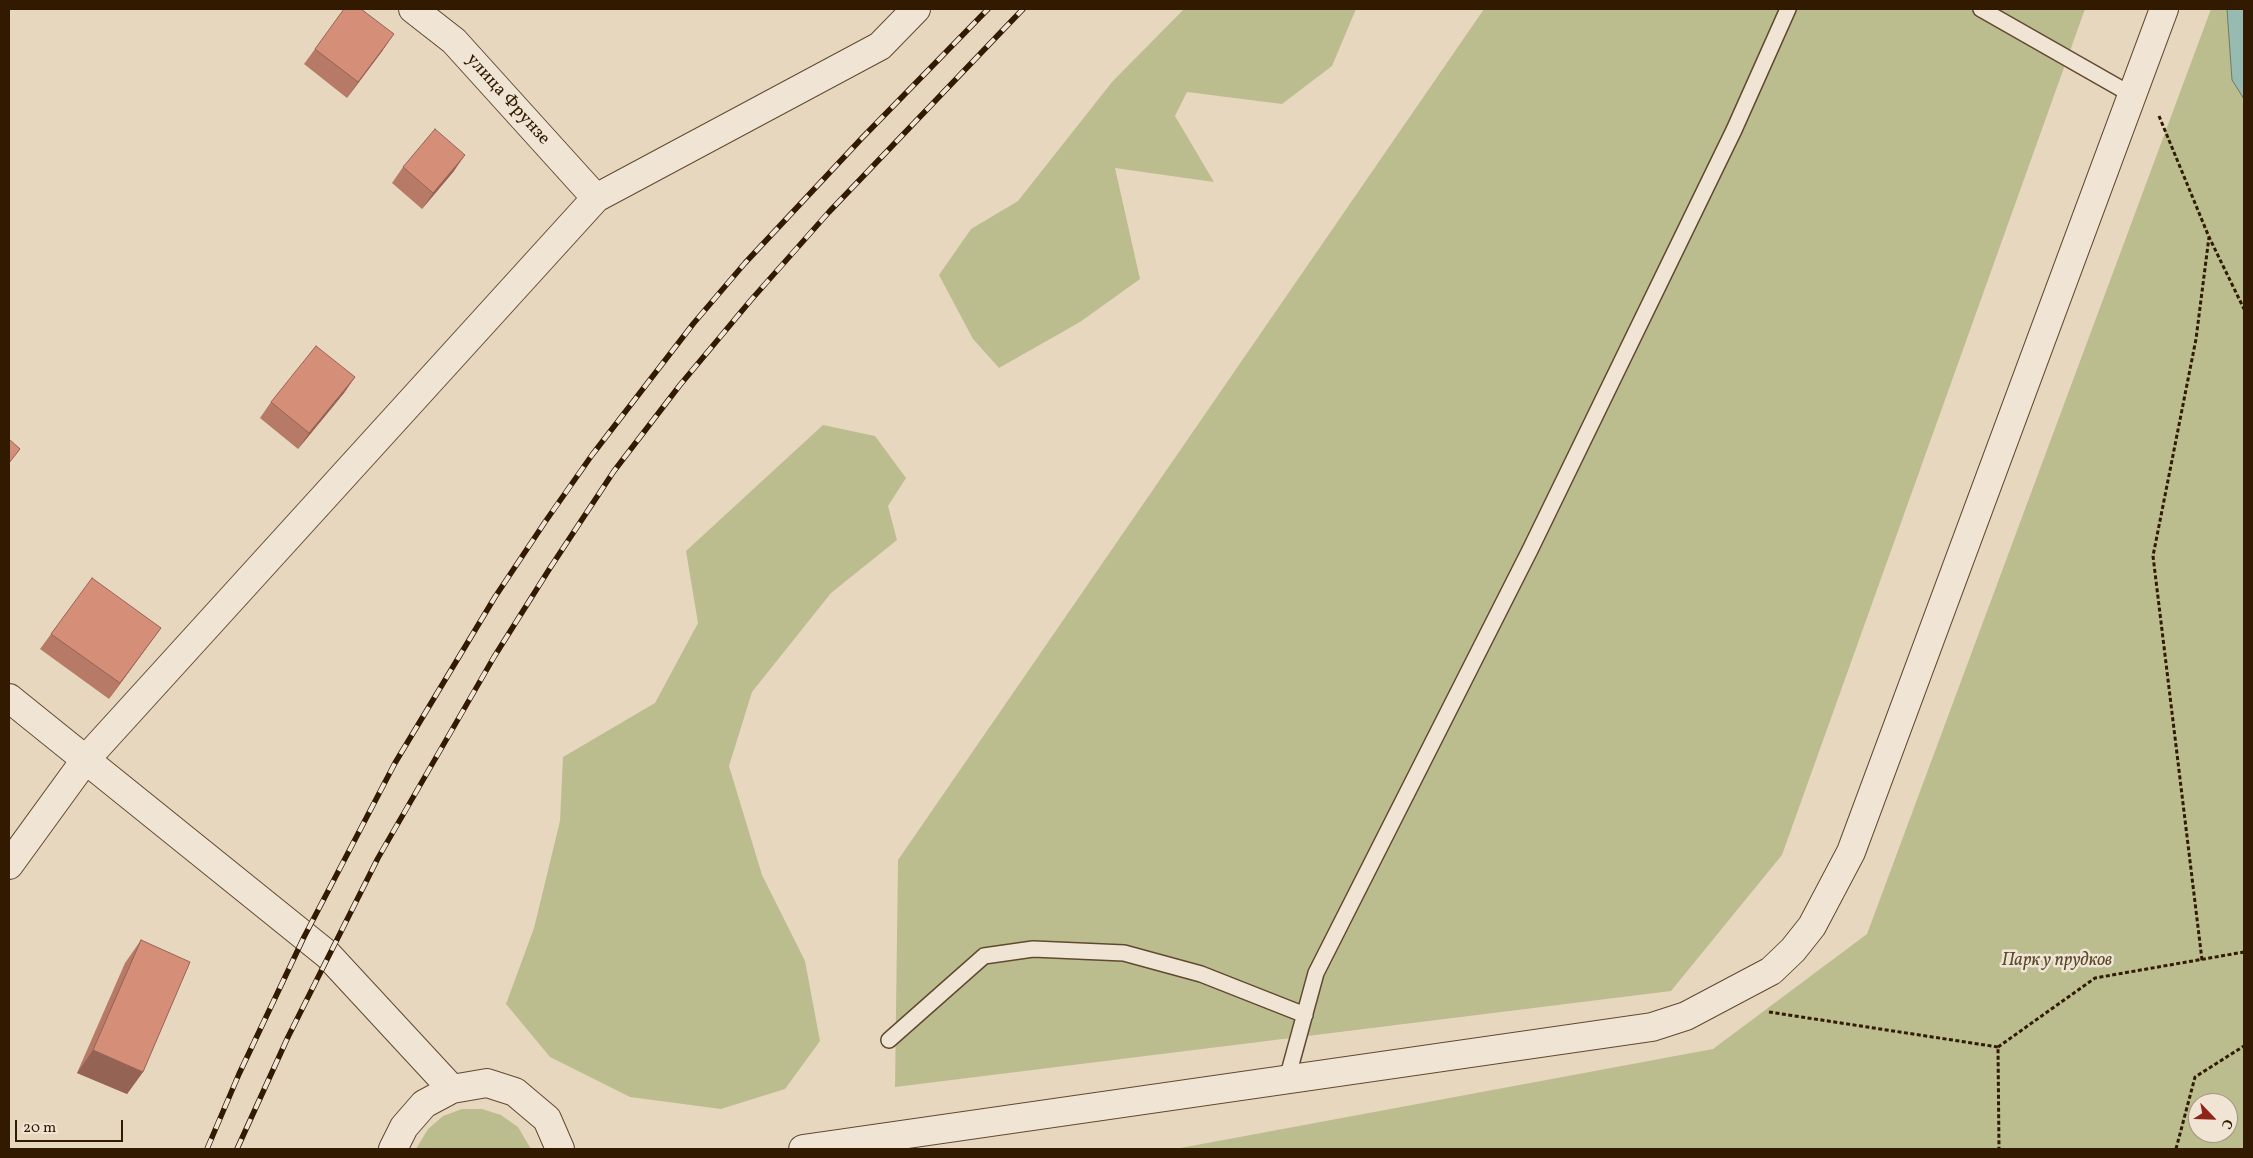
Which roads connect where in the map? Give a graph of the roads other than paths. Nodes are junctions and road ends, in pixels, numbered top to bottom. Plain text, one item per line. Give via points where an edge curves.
1 (413, 9) edge
2 (916, 9) edge
3 (1788, 9) edge
4 (1980, 9) edge
5 (2164, 9) edge
6 (2132, 95) junction
7 (596, 198) junction
8 (9, 698) edge
9 (86, 759) junction
10 (9, 866) edge
11 (1305, 1015) junction
12 (889, 1040) dead end
13 (424, 1056) junction
14 (1287, 1080) junction
15 (452, 1089) junction
16 (424, 1104) junction
17 (393, 1149) edge
18 (560, 1149) edge
19 (803, 1149) edge

1 - 7 street, улица Фрунзе via 454,40
2 - 7 street via 880,46
3 - 11 lane via 1730,139 1543,523 1316,973
4 - 6 lane
5 - 6 street
6 - 14 street via 1851,852 1812,926 1793,950 1771,971 1736,991 1686,1016 1652,1027
7 - 9 street
8 - 9 street
9 - 10 street
9 - 13 street via 328,955
11 - 12 lane via 1201,974 1124,953 1033,949 984,956
11 - 14 lane
13 - 15 street
13 - 16 street
14 - 19 street
15 - 16 street
15 - 18 street via 487,1083 515,1092 547,1119
16 - 17 street via 404,1127

